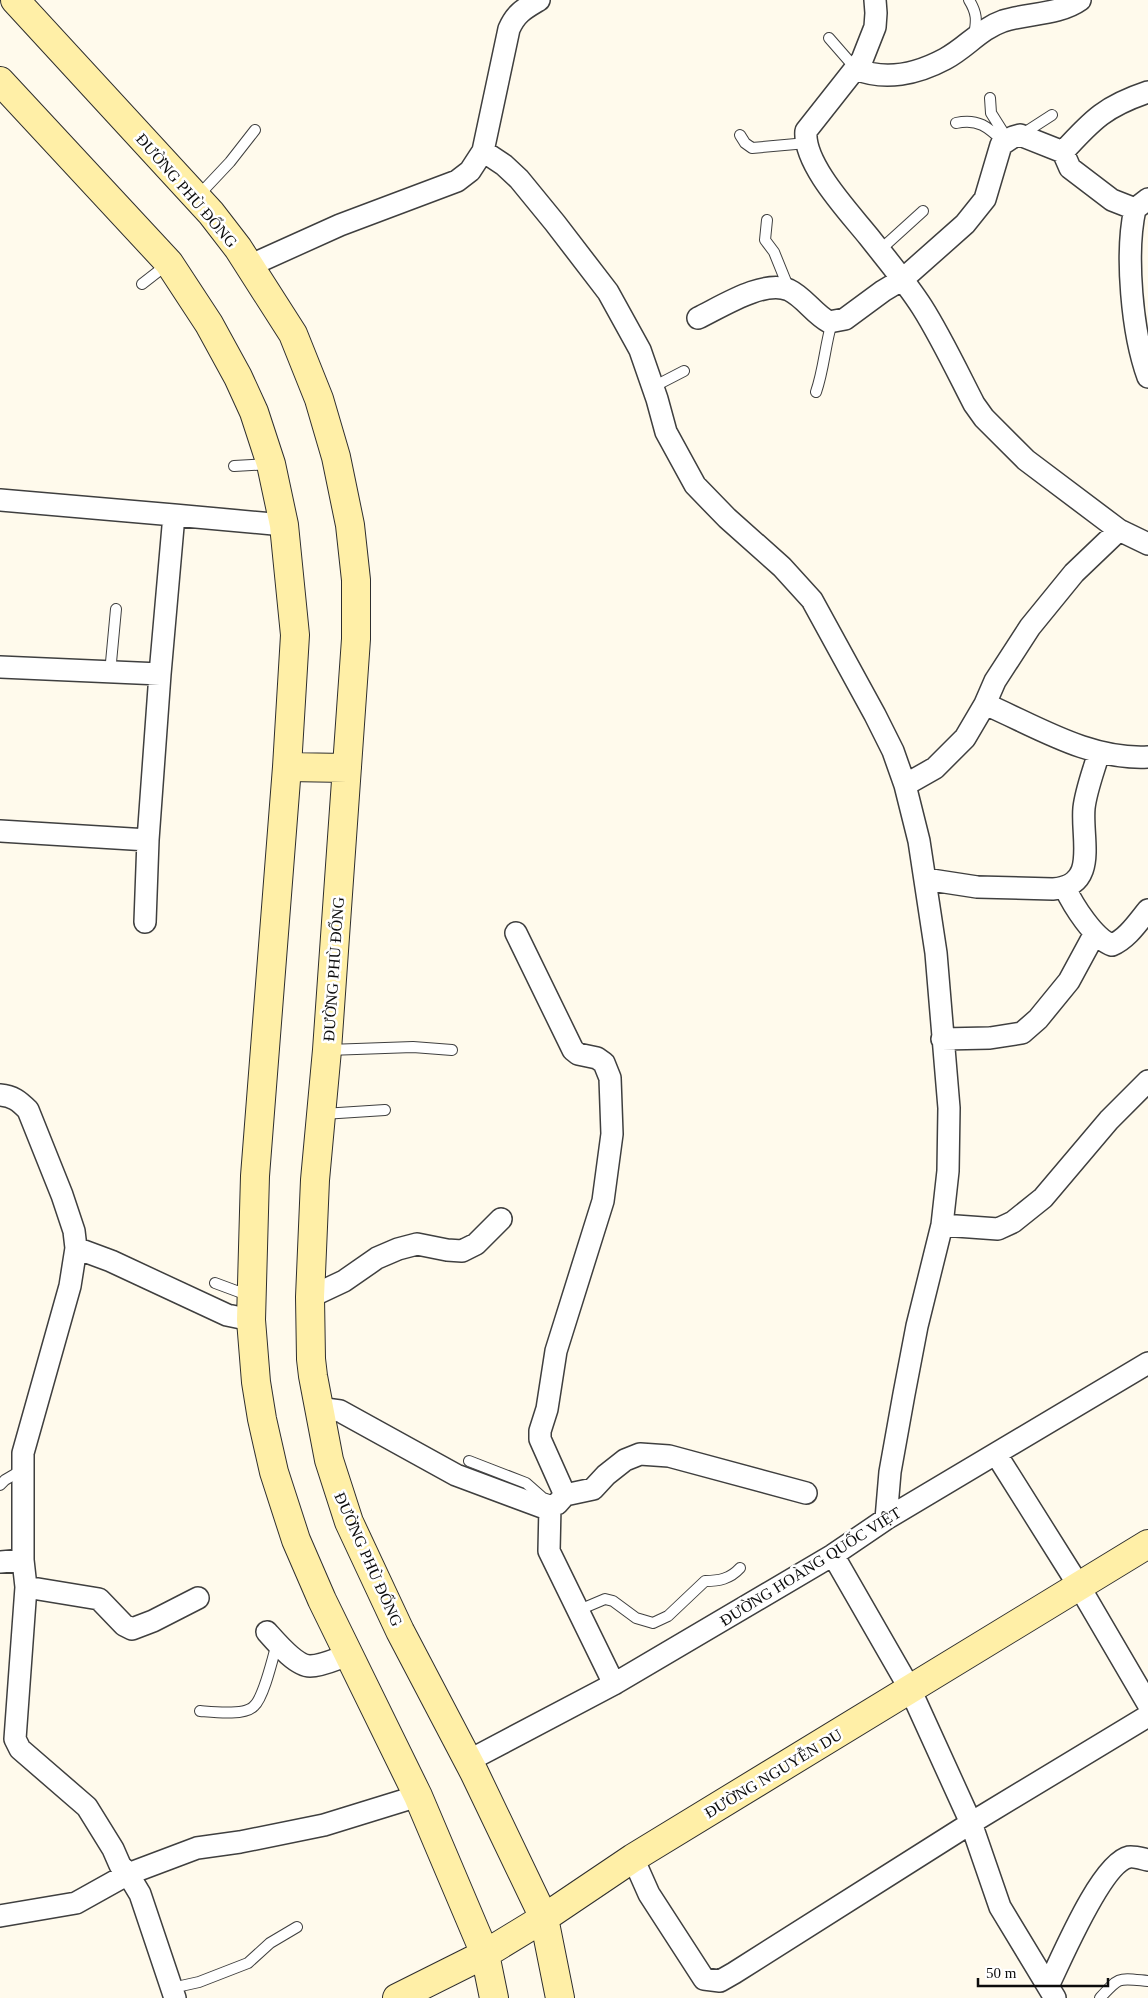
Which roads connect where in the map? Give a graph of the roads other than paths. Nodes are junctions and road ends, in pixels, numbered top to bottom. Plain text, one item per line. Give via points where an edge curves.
1 (15, 0) edge
2 (539, 0) edge
3 (874, 0) edge
4 (969, 0) edge
5 (1096, 0) edge
6 (1076, 3) edge
7 (828, 38) dead end
8 (973, 39) junction
9 (856, 69) junction
10 (0, 81) edge
11 (1148, 92) edge
12 (990, 98) dead end
13 (1052, 115) dead end
14 (956, 123) dead end
15 (254, 130) dead end
16 (740, 135) dead end
17 (1010, 139) junction
18 (807, 142) junction
19 (483, 152) junction
20 (1064, 152) junction
21 (197, 196) junction
22 (1141, 204) edge
23 (923, 211) dead end
24 (767, 220) dead end
25 (880, 250) junction
26 (169, 264) junction
27 (249, 266) junction
28 (903, 279) junction
29 (142, 284) dead end
30 (789, 290) junction
31 (698, 318) dead end
32 (832, 322) junction
33 (684, 370) dead end
34 (1148, 376) edge
35 (653, 387) junction
36 (816, 392) dead end
37 (271, 464) junction
38 (234, 466) dead end
39 (0, 500) edge
40 (174, 515) junction
41 (284, 525) junction
42 (1119, 530) junction
43 (1148, 544) edge
44 (116, 609) dead end
45 (0, 667) edge
46 (110, 673) junction
47 (160, 674) junction
48 (985, 704) junction
49 (1100, 752) junction
50 (1148, 757) edge
51 (287, 767) junction
52 (347, 768) junction
53 (905, 785) junction
54 (0, 831) edge
55 (148, 840) junction
56 (925, 879) junction
57 (1065, 888) junction
58 (1148, 910) edge
59 (145, 922) dead end
60 (516, 933) dead end
61 (1095, 933) junction
62 (942, 1039) junction
63 (327, 1050) junction
64 (452, 1050) dead end
65 (1148, 1081) edge
66 (0, 1094) edge
67 (385, 1110) dead end
68 (322, 1114) junction
69 (501, 1219) dead end
70 (942, 1225) junction
71 (76, 1248) junction
72 (214, 1283) dead end
73 (310, 1297) junction
74 (251, 1308) junction
75 (1148, 1363) edge
76 (318, 1408) junction
77 (996, 1454) junction
78 (469, 1460) dead end
79 (22, 1470) junction
80 (0, 1485) edge
81 (806, 1493) dead end
82 (557, 1502) junction
83 (886, 1518) junction
84 (1148, 1544) edge
85 (833, 1555) junction
86 (23, 1560) junction
87 (0, 1562) edge
88 (740, 1568) dead end
89 (1079, 1586) junction
90 (26, 1587) junction
91 (198, 1598) dead end
92 (579, 1610) junction
93 (272, 1637) joint
94 (348, 1655) junction
95 (614, 1684) junction
96 (910, 1689) junction
97 (1148, 1704) edge
98 (200, 1711) dead end
99 (1148, 1716) edge
100 (468, 1761) junction
101 (418, 1796) junction
102 (971, 1823) junction
103 (632, 1858) junction
104 (1148, 1860) edge
105 (128, 1874) junction
106 (0, 1916) edge
107 (544, 1918) junction
108 (297, 1928) dead end
109 (485, 1954) junction
110 (1148, 1981) edge
111 (1051, 1992) edge
112 (173, 1993) edge
113 (397, 1998) edge
114 (494, 1998) edge
115 (560, 1998) edge
116 (1100, 1998) edge

1 - 21 main road, ĐƯỜNG PHÙ ĐỔNG
2 - 19 street via 514,17
3 - 9 street via 874,27
4 - 8 lane via 977,12
5 - 6 street
6 - 8 street via 1002,22 983,30
7 - 9 lane
8 - 9 street via 945,59 913,72 877,76
9 - 18 street via 809,126
10 - 26 main road
11 - 20 street via 1101,113
12 - 17 lane via 991,113
13 - 17 lane
14 - 17 lane via 979,123
15 - 21 lane via 230,162
16 - 18 lane via 752,148
17 - 20 street
17 - 28 street via 1001,145 980,207 954,235
18 - 25 street via 832,191
19 - 27 street via 470,171 457,181 340,225
19 - 35 street via 520,180 608,292 640,350
20 - 22 street via 1070,168 1112,200
21 - 27 main road, ĐƯỜNG PHÙ ĐỔNG
22 - 34 street via 1132,223 1131,245 1134,317
23 - 25 lane
24 - 30 lane via 765,240 778,260
25 - 28 street
26 - 29 lane
26 - 37 main road via 209,324 238,377 254,412
27 - 52 main road, ĐƯỜNG PHÙ ĐỔNG via 293,334 319,399 336,457 350,525 356,580 356,629
28 - 32 street via 845,319
28 - 42 street via 923,308 984,418 1026,460
30 - 31 street via 776,287 757,290
30 - 32 street via 820,317
32 - 36 lane
33 - 35 lane
35 - 53 street via 666,432 695,484 812,600 875,714
37 - 38 lane
37 - 41 main road
39 - 40 street
40 - 41 street
40 - 47 street
41 - 51 main road via 295,635
42 - 43 street
42 - 48 street via 1074,572 1030,626 995,681
44 - 46 lane
45 - 46 street
46 - 47 street
47 - 55 street
48 - 49 street via 1067,742
48 - 53 street via 965,738 935,768
49 - 50 street via 1129,758
49 - 57 street via 1084,807 1084,868 1078,880
51 - 52 main road
51 - 74 main road via 254,1176
52 - 63 main road, ĐƯỜNG PHÙ ĐỔNG
53 - 56 street
54 - 55 street
55 - 59 street
56 - 57 street via 977,887
56 - 62 street via 936,954
57 - 61 street via 1072,904
58 - 61 street via 1115,944 1106,943
60 - 82 street via 573,1050 604,1063 610,1078 612,1134 602,1200 556,1351 547,1409 540,1430
61 - 62 street via 1069,981 1022,1033 990,1038
62 - 70 street via 949,1108 948,1171
63 - 64 lane via 413,1047
63 - 68 main road, ĐƯỜNG PHÙ ĐỔNG
65 - 70 street via 1043,1198 1013,1222 998,1228
66 - 71 street via 18,1100 28,1110 62,1195 74,1230
67 - 68 lane
68 - 73 main road, ĐƯỜNG PHÙ ĐỔNG via 315,1180
69 - 73 street via 476,1244 462,1251 417,1244 398,1249
70 - 83 street via 904,1394 890,1472
71 - 74 street via 227,1315
71 - 79 street via 70,1286 28,1430
72 - 74 lane
73 - 76 main road, ĐƯỜNG PHÙ ĐỔNG via 311,1359
74 - 94 main road via 256,1382 274,1472 296,1540
75 - 77 street, ĐƯỜNG HOÀNG QUỐC VIỆT
76 - 82 street via 340,1411 456,1475 542,1507
76 - 100 main road, ĐƯỜNG PHÙ ĐỔNG via 329,1460 349,1522 400,1631
77 - 83 street, ĐƯỜNG HOÀNG QUỐC VIỆT
77 - 89 street
78 - 82 lane via 526,1483 543,1498
79 - 80 lane
79 - 86 street
81 - 82 street via 669,1456 640,1454 625,1460 593,1488
82 - 92 street via 549,1551
83 - 85 street, ĐƯỜNG HOÀNG QUỐC VIỆT
84 - 89 main road, ĐƯỜNG NGUYỄN DU
85 - 95 street, ĐƯỜNG HOÀNG QUỐC VIỆT
85 - 96 street
86 - 87 street
86 - 90 street
88 - 92 lane via 733,1576 705,1582 668,1616 652,1623 636,1618 606,1599
89 - 96 main road, ĐƯỜNG NGUYỄN DU
89 - 97 street
90 - 91 street via 99,1599 132,1629
90 - 105 street via 15,1739 20,1749 87,1808
92 - 95 street
93 - 94 street via 298,1662 308,1666
93 - 98 lane via 262,1691 255,1706 232,1712
94 - 101 main road
95 - 100 street, ĐƯỜNG HOÀNG QUỐC VIỆT
96 - 102 street
96 - 103 main road, ĐƯỜNG NGUYỄN DU
99 - 102 street
100 - 107 main road, ĐƯỜNG PHÙ ĐỔNG
101 - 105 street via 324,1825 197,1848
101 - 109 main road
102 - 103 street via 720,1981 704,1979 649,1894
102 - 111 street via 1000,1907
103 - 107 main road, ĐƯỜNG NGUYỄN DU
104 - 111 street via 1129,1857 1105,1875 1090,1899
105 - 106 street via 76,1903
105 - 112 street via 140,1894
107 - 109 main road, ĐƯỜNG NGUYỄN DU
107 - 115 main road, ĐƯỜNG PHÙ ĐỔNG
108 - 112 lane via 270,1942 248,1963
109 - 113 main road, ĐƯỜNG NGUYỄN DU
109 - 114 main road
110 - 116 lane via 1125,1979 1114,1982

